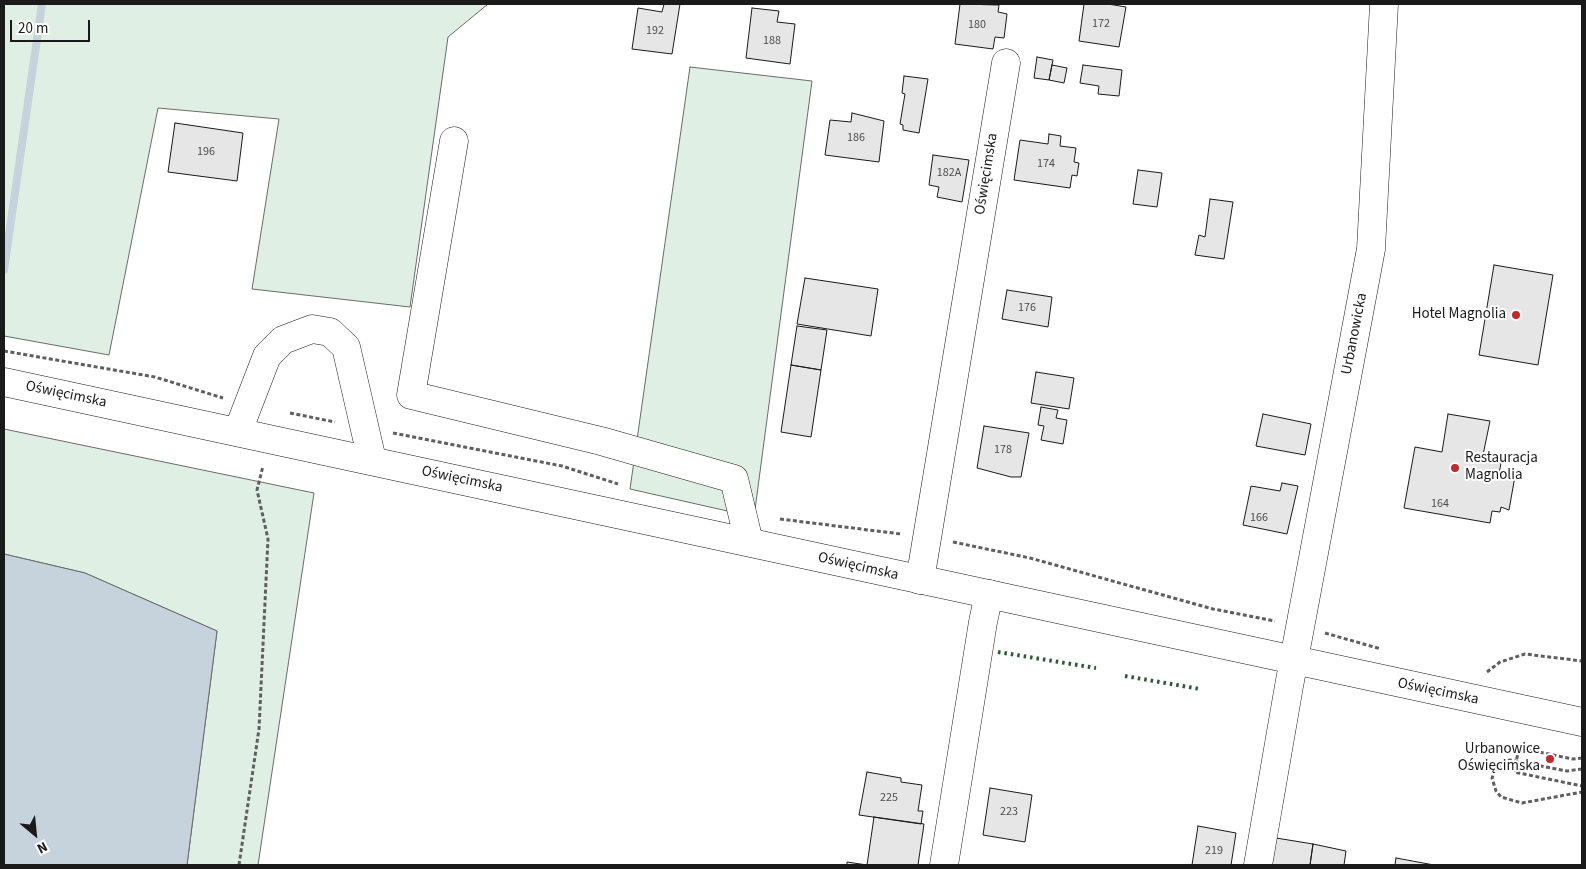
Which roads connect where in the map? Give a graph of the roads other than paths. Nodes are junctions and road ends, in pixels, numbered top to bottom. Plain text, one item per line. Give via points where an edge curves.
1 (1384, 4) edge
2 (1006, 63) dead end
3 (454, 141) dead end
4 (4, 382) edge
5 (238, 431) junction
6 (372, 460) junction
7 (749, 542) junction
8 (920, 580) junction
9 (989, 594) junction
10 (1294, 660) junction
11 (1582, 722) edge
12 (944, 865) edge
13 (1258, 865) edge

1 - 10 main road, Urbanowicka via 1371,249
2 - 8 main road, Oświęcimska
3 - 7 main road via 411,395 601,441 734,479
4 - 5 main road, Oświęcimska
5 - 6 main road, Oświęcimska
5 - 6 main road via 267,356 283,340 312,329 330,332 346,348
6 - 7 main road, Oświęcimska
7 - 8 main road, Oświęcimska
8 - 9 main road, Oświęcimska
9 - 10 main road, Oświęcimska
9 - 12 main road
10 - 11 main road, Oświęcimska
10 - 13 main road

